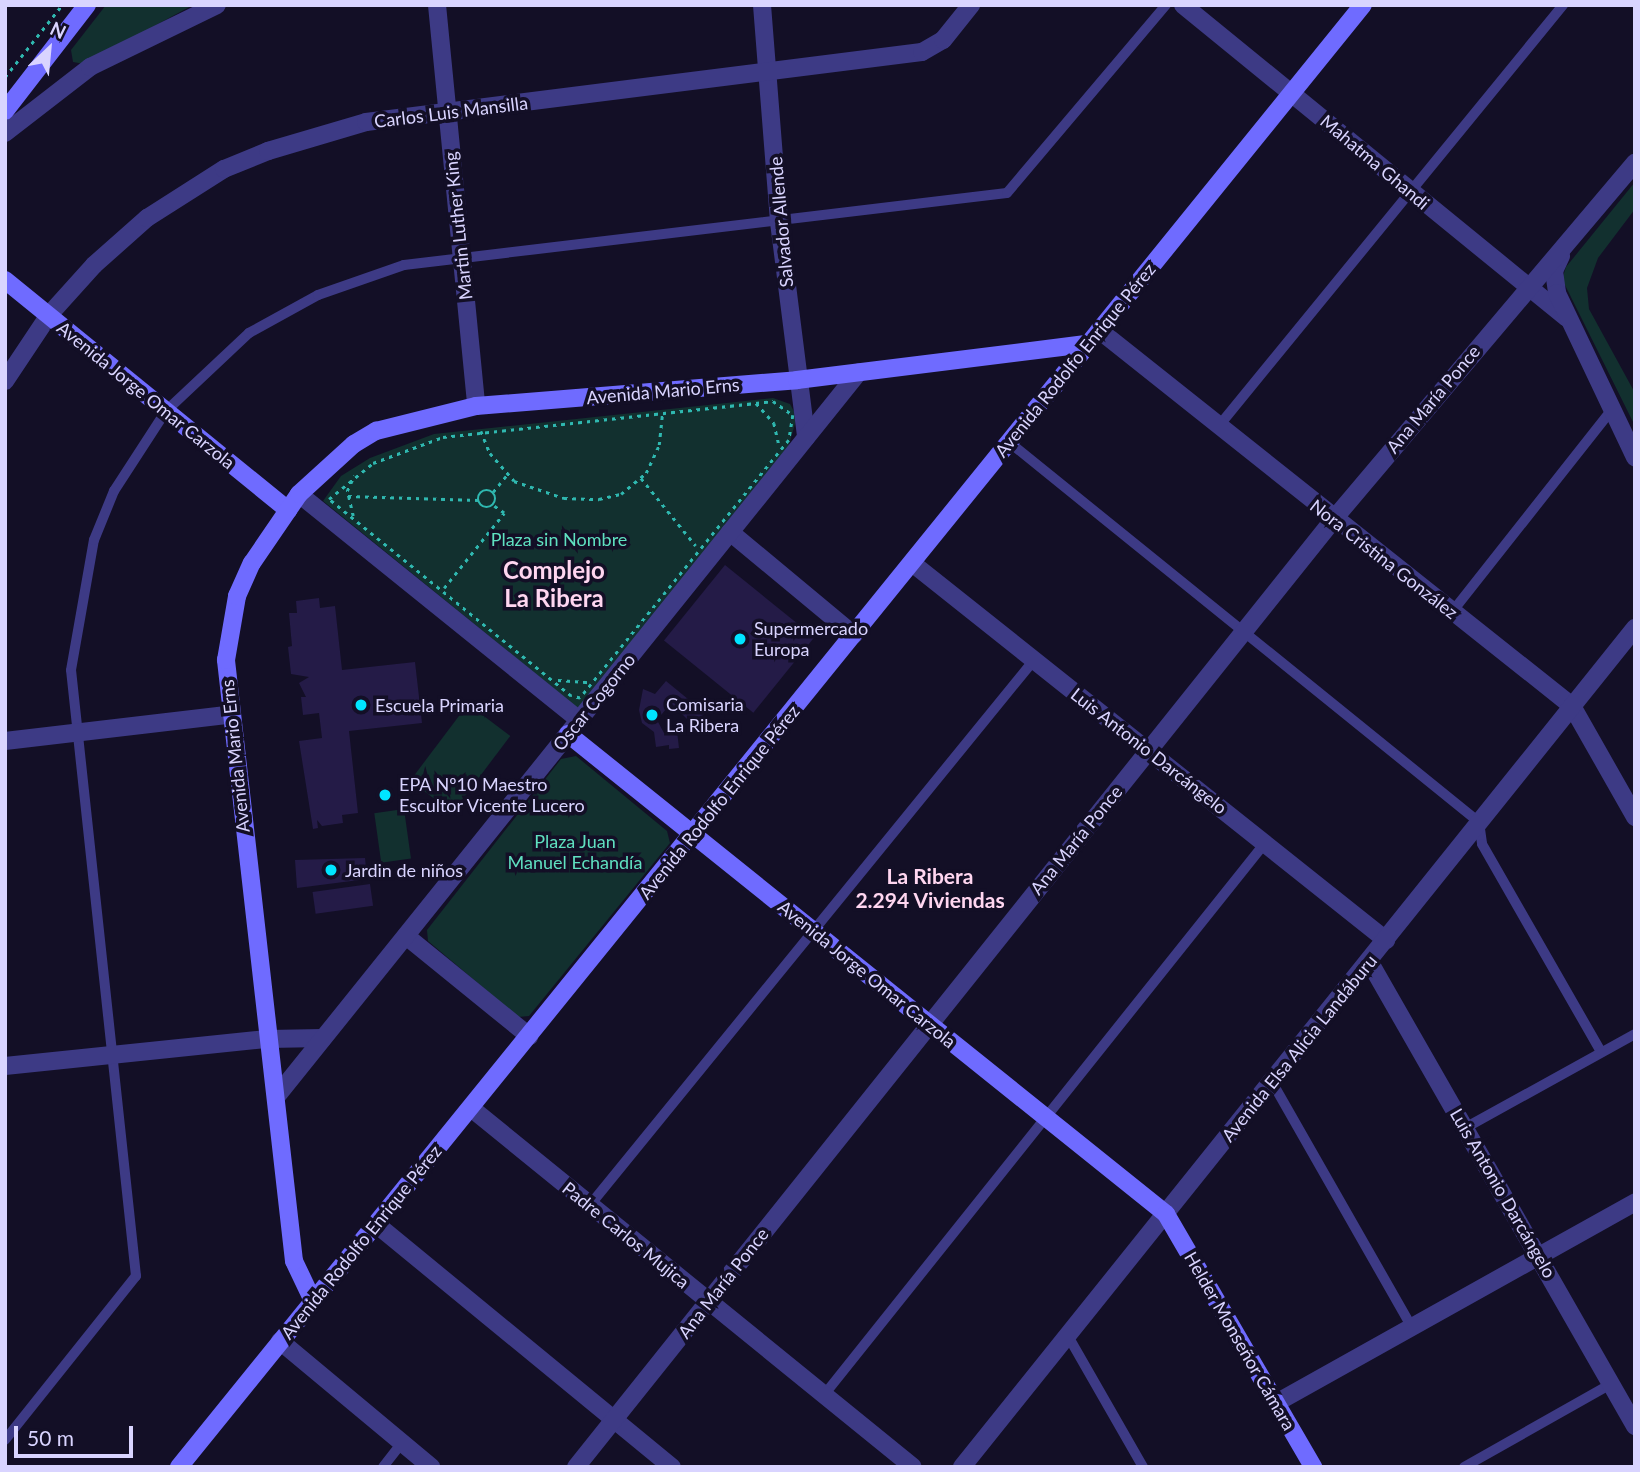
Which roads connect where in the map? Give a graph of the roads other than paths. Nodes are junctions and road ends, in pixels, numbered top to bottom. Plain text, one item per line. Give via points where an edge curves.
1 (87, 5) edge
2 (218, 5) edge
3 (437, 5) edge
4 (762, 5) edge
5 (971, 5) edge
6 (1166, 5) edge
7 (1183, 5) edge
8 (1363, 5) edge
9 (1563, 5) edge
10 (768, 75) junction
11 (1290, 92) junction
12 (5, 111) edge
13 (447, 111) junction
14 (5, 133) edge
15 (1635, 163) edge
16 (1411, 192) junction
17 (779, 222) junction
18 (1561, 256) junction
19 (462, 257) junction
20 (5, 279) edge
21 (1526, 286) junction
22 (49, 316) junction
23 (1567, 318) junction
24 (1093, 337) junction
25 (859, 372) junction
26 (797, 380) junction
27 (5, 381) edge
28 (476, 406) junction
29 (166, 411) junction
30 (1611, 411) junction
31 (1217, 427) junction
32 (806, 437) junction
33 (1009, 442) junction
34 (1635, 457) edge
35 (299, 494) junction
36 (288, 510) junction
37 (1333, 520) junction
38 (730, 532) junction
39 (912, 563) junction
40 (1451, 612) junction
41 (1635, 628) edge
42 (1243, 632) junction
43 (854, 635) junction
44 (1034, 660) junction
45 (1572, 706) junction
46 (228, 715) junction
47 (574, 727) junction
48 (78, 734) junction
49 (5, 741) edge
50 (1148, 750) junction
51 (1635, 817) edge
52 (1479, 822) junction
53 (692, 834) junction
54 (1265, 843) junction
55 (815, 933) junction
56 (406, 936) junction
57 (1386, 940) junction
58 (1368, 961) junction
59 (929, 1024) junction
60 (1635, 1034) edge
61 (529, 1036) junction
62 (323, 1038) junction
63 (268, 1039) junction
64 (1601, 1052) junction
65 (114, 1054) junction
66 (5, 1066) edge
67 (1272, 1082) junction
68 (276, 1097) junction
69 (471, 1108) junction
70 (1045, 1117) junction
71 (1465, 1128) junction
72 (1635, 1202) edge
73 (590, 1205) junction
74 (1166, 1214) junction
75 (376, 1224) junction
76 (1540, 1255) junction
77 (313, 1301) junction
78 (708, 1302) junction
79 (1412, 1327) junction
80 (1068, 1336) junction
81 (280, 1341) junction
82 (1611, 1384) junction
83 (824, 1395) junction
84 (1276, 1403) junction
85 (614, 1420) junction
86 (1635, 1426) edge
87 (5, 1440) edge
88 (401, 1444) junction
89 (965, 1465) edge
90 (179, 1467) edge
91 (383, 1467) edge
92 (430, 1467) edge
93 (576, 1467) edge
94 (673, 1467) edge
95 (913, 1467) edge
96 (1143, 1467) edge
97 (1313, 1467) edge
98 (1464, 1467) edge

1 - 12 street
2 - 14 street via 90,67
3 - 13 street, Martin Luther King
4 - 10 street, Salvador Allende
5 - 10 street, Carlos Luis Mansilla via 943,40 922,52
6 - 17 lane via 1007,193
7 - 11 street, Mahatma Ghandi
8 - 11 street, Avenida Rodolfo Enrique Pérez
9 - 16 lane
10 - 13 street, Carlos Luis Mansilla
10 - 17 street, Salvador Allende
11 - 16 street, Mahatma Ghandi
11 - 24 street, Avenida Rodolfo Enrique Pérez
13 - 19 street, Martin Luther King
13 - 22 street, Carlos Luis Mansilla via 319,134 224,169 148,218 94,265
15 - 18 street, Ana María Ponce
16 - 21 street, Mahatma Ghandi
16 - 31 lane
17 - 19 lane
17 - 26 street, Salvador Allende
18 - 21 street, Ana María Ponce
18 - 23 street via 1555,281
19 - 28 street, Martin Luther King
19 - 29 lane via 404,265 318,295 249,333
20 - 22 street, Avenida Jorge Omar Carzola
21 - 23 street, Mahatma Ghandi
21 - 37 street, Ana María Ponce
22 - 27 street, Carlos Luis Mansilla
22 - 29 street, Avenida Jorge Omar Carzola
23 - 30 street
24 - 25 street, Avenida Mario Erns
24 - 31 street, Nora Cristina González
24 - 33 street, Avenida Rodolfo Enrique Pérez
25 - 26 street, Avenida Mario Erns
25 - 32 street, Oscar Cogorno
26 - 28 street, Avenida Mario Erns
26 - 32 street, Salvador Allende
28 - 35 street, Avenida Mario Erns via 376,431 354,444
29 - 36 street, Avenida Jorge Omar Carzola
29 - 48 lane via 114,491 94,540 79,600 71,670
30 - 34 street
30 - 40 lane
31 - 37 street, Nora Cristina González
32 - 38 street, Oscar Cogorno
33 - 39 street, Avenida Rodolfo Enrique Pérez
33 - 42 lane
35 - 36 street, Avenida Mario Erns
35 - 47 street, Avenida Jorge Omar Carzola
36 - 46 street, Avenida Mario Erns via 252,564 232,616
37 - 40 street, Nora Cristina González
37 - 42 street, Ana María Ponce
38 - 43 street
38 - 47 street, Oscar Cogorno
39 - 43 street, Avenida Rodolfo Enrique Pérez
39 - 44 street, Luis Antonio Darcángelo
40 - 45 street, Nora Cristina González
41 - 45 street, Avenida Elsa Alicia Landáburu
42 - 50 street, Ana María Ponce
42 - 52 lane
43 - 53 street, Avenida Rodolfo Enrique Pérez
44 - 50 street, Luis Antonio Darcángelo
44 - 55 lane
45 - 51 street, Nora Cristina González
45 - 52 street, Avenida Elsa Alicia Landáburu
46 - 48 street
46 - 63 street, Avenida Mario Erns
47 - 53 street, Avenida Jorge Omar Carzola
47 - 56 street, Oscar Cogorno
48 - 49 street
48 - 65 lane
50 - 54 street, Luis Antonio Darcángelo
50 - 59 street, Ana María Ponce
52 - 57 street, Avenida Elsa Alicia Landáburu
52 - 64 lane via 1482,844
53 - 55 street, Avenida Jorge Omar Carzola
53 - 61 street, Avenida Rodolfo Enrique Pérez
54 - 57 street, Luis Antonio Darcángelo
54 - 70 lane
55 - 59 street, Avenida Jorge Omar Carzola
55 - 73 lane
56 - 61 street
56 - 62 street, Oscar Cogorno
57 - 58 street, Avenida Elsa Alicia Landáburu
58 - 67 street, Avenida Elsa Alicia Landáburu
58 - 71 street, Luis Antonio Darcángelo
59 - 70 street, Avenida Jorge Omar Carzola
59 - 78 street, Ana María Ponce
60 - 64 lane
61 - 69 street, Avenida Rodolfo Enrique Pérez
62 - 63 street
62 - 68 street, Oscar Cogorno
63 - 65 street
63 - 68 street, Avenida Mario Erns
64 - 71 lane
65 - 66 street
65 - 87 lane via 136,1276
67 - 74 street, Avenida Elsa Alicia Landáburu
67 - 79 lane
68 - 77 street, Avenida Mario Erns via 294,1261
69 - 73 street, Padre Carlos Mujica
69 - 75 street, Avenida Rodolfo Enrique Pérez
70 - 74 street, Avenida Jorge Omar Carzola
70 - 83 lane
71 - 76 street, Luis Antonio Darcángelo
72 - 76 street
73 - 78 street, Padre Carlos Mujica
74 - 80 street, Avenida Elsa Alicia Landáburu
74 - 84 street, Helder Monseñor Cámara
75 - 77 street, Avenida Rodolfo Enrique Pérez
75 - 85 street
76 - 79 street
76 - 82 street, Luis Antonio Darcángelo
77 - 81 street, Avenida Rodolfo Enrique Pérez
78 - 83 street, Padre Carlos Mujica
78 - 85 street, Ana María Ponce
79 - 84 street
80 - 89 street, Avenida Elsa Alicia Landáburu
80 - 96 lane
81 - 88 street
81 - 90 street, Avenida Rodolfo Enrique Pérez
82 - 86 street, Luis Antonio Darcángelo
82 - 98 lane
83 - 95 street, Padre Carlos Mujica
84 - 97 street, Helder Monseñor Cámara
85 - 93 street, Ana María Ponce
85 - 94 street
88 - 91 lane
88 - 92 street

